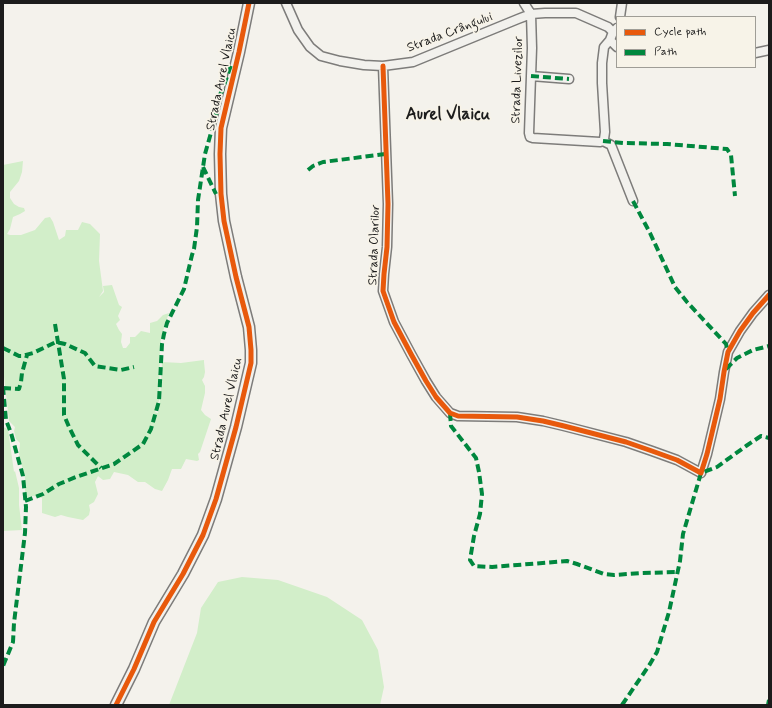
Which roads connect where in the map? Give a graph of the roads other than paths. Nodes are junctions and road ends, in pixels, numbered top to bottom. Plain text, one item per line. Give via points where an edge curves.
1 (250, 3) edge
2 (286, 3) edge
3 (524, 3) edge
4 (622, 3) edge
5 (531, 14) junction
6 (620, 16) edge
7 (613, 34) edge
8 (616, 44) edge
9 (769, 50) edge
10 (756, 53) edge
11 (383, 66) junction
12 (531, 76) junction
13 (569, 79) dead end
14 (602, 142) junction
15 (633, 201) dead end
16 (769, 295) edge
17 (116, 705) edge

1 - 17 street, Strada Aurel Vlaicu via 221,128 220,154 224,221 249,327 251,363 216,499 203,535 154,622
2 - 11 street, Strada Crângului via 298,30 310,48 321,56 350,63
3 - 5 street
4 - 6 street
5 - 7 street, Strada Crângului via 576,13 608,27
5 - 11 street, Strada Crângului via 413,62
5 - 12 street, Strada Livezilor
7 - 8 street, Strada Crângului
7 - 14 street via 604,47 602,63 605,132
9 - 10 street
11 - 16 street, Strada Olarilor via 388,204 384,292 394,322 410,354 436,398 450,413 458,416 517,417 542,421 626,442 677,460 701,474 720,400 728,352 740,331
12 - 13 street
12 - 14 street, Strada Livezilor via 530,137
14 - 15 street via 611,145

